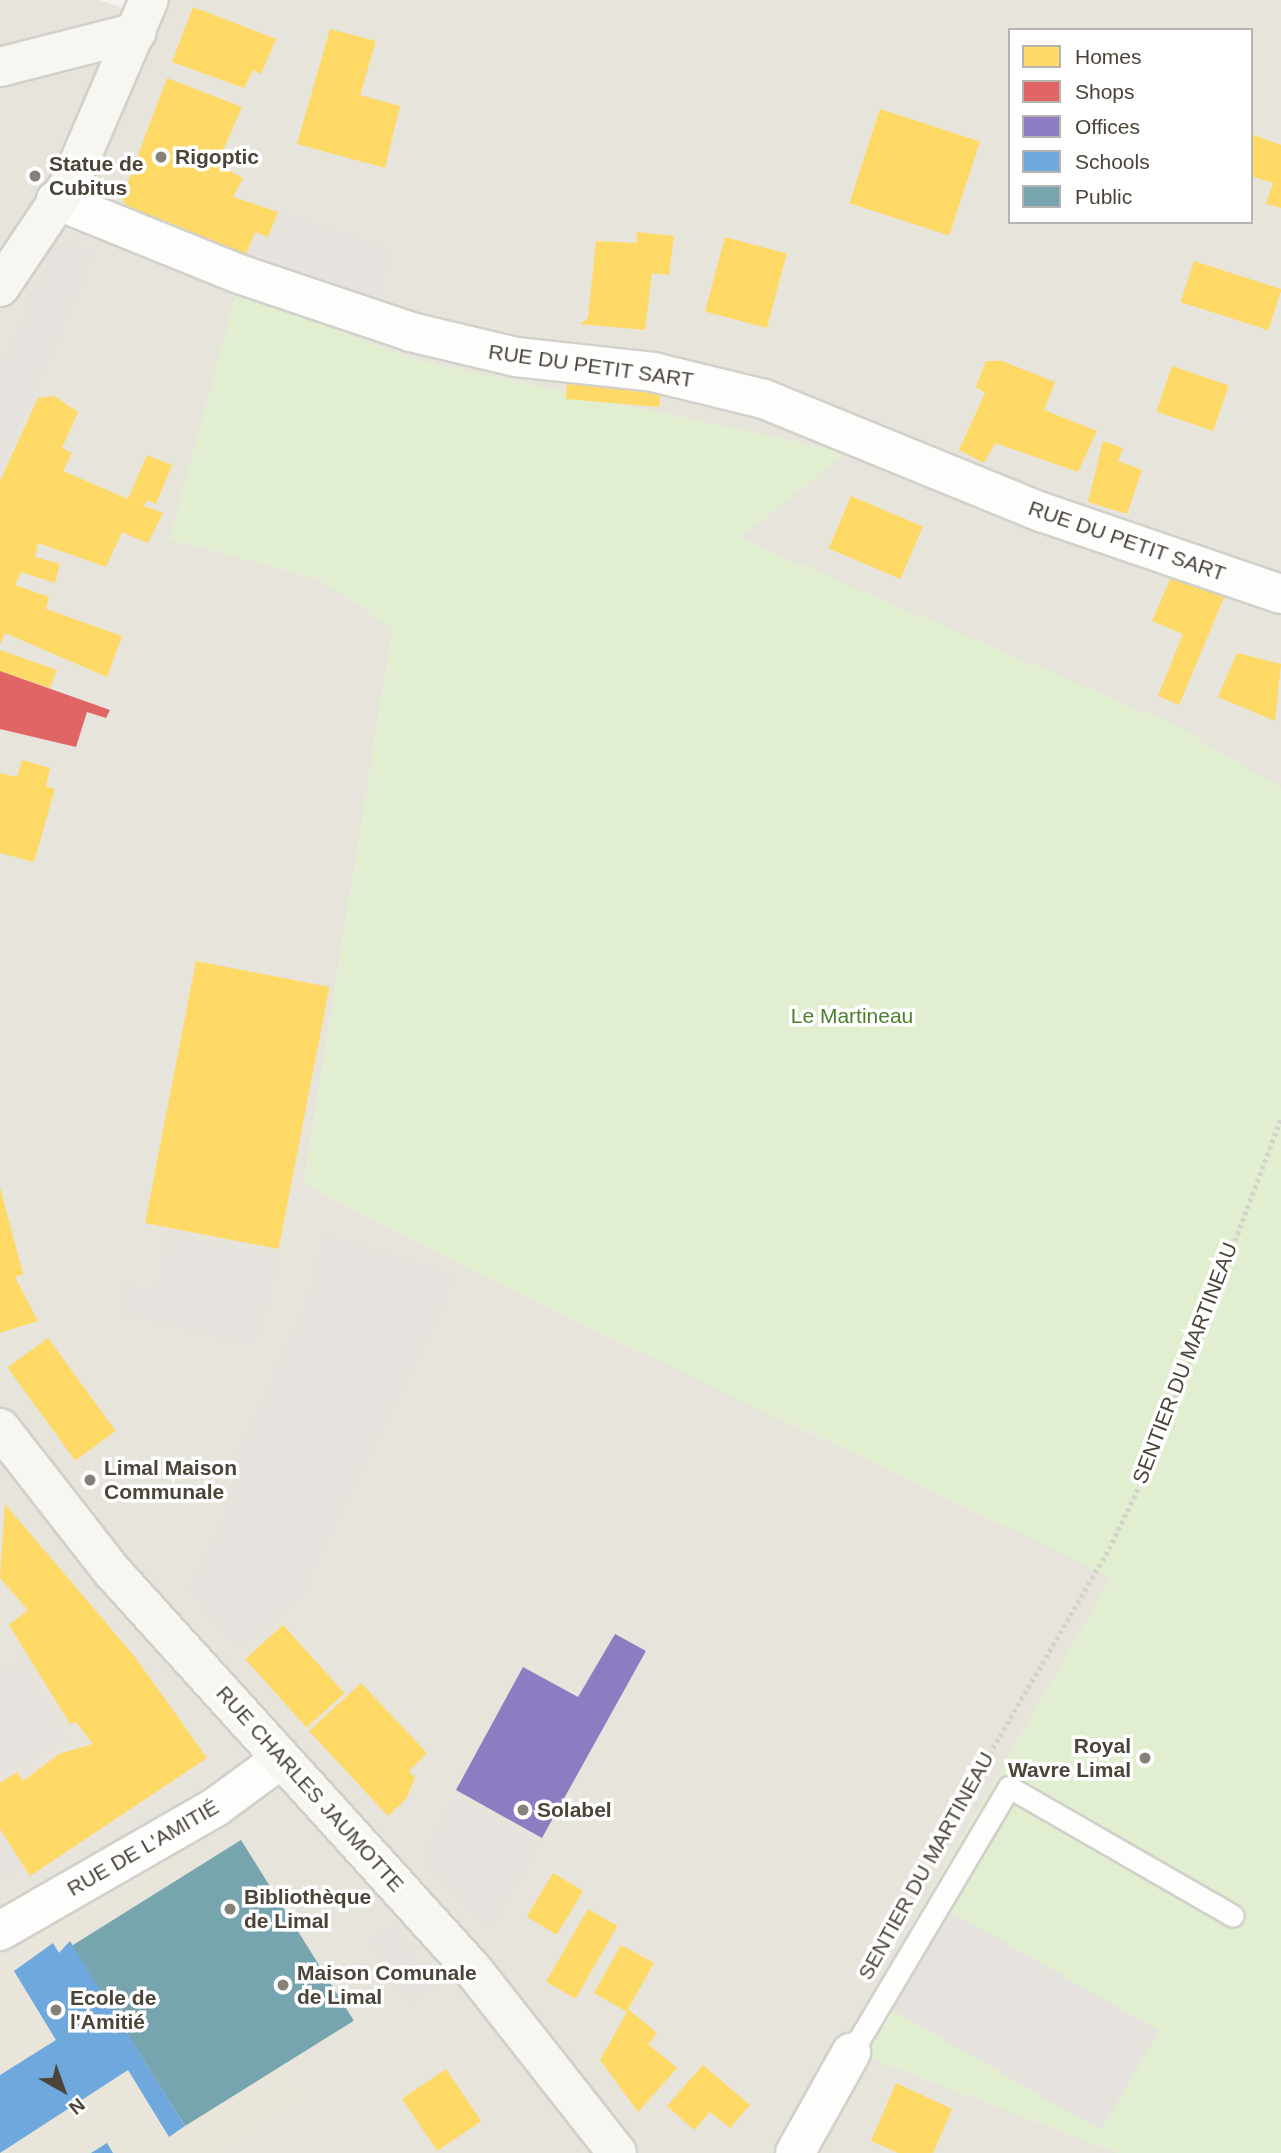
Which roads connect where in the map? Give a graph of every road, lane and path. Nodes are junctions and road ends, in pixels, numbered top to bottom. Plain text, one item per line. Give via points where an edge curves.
1 (143, 16) edge
2 (0, 67) edge
3 (56, 200) junction
4 (0, 227) edge
5 (3, 279) edge
6 (1281, 594) edge
7 (1281, 1118) edge
8 (0, 1428) edge
9 (281, 1759) junction
10 (923, 1867) dead end
11 (1234, 1916) dead end
12 (0, 1931) edge
13 (851, 2053) joint
14 (617, 2153) edge
15 (795, 2153) edge

1 - 2 main road
1 - 3 main road via 70,183
3 - 5 main road
3 - 6 street, RUE DU PETIT SART via 239,274 422,335 516,357 653,372 764,399 1044,513
4 - 5 main road
7 - 10 path, SENTIER DU MARTINEAU via 1153,1457 1109,1549
8 - 9 main road, RUE CHARLES JAUMOTTE via 110,1570
9 - 12 street, RUE DE L'AMITIÉ via 217,1806
9 - 14 main road, RUE CHARLES JAUMOTTE via 474,1971
11 - 13 lane via 1009,1787
13 - 15 street

